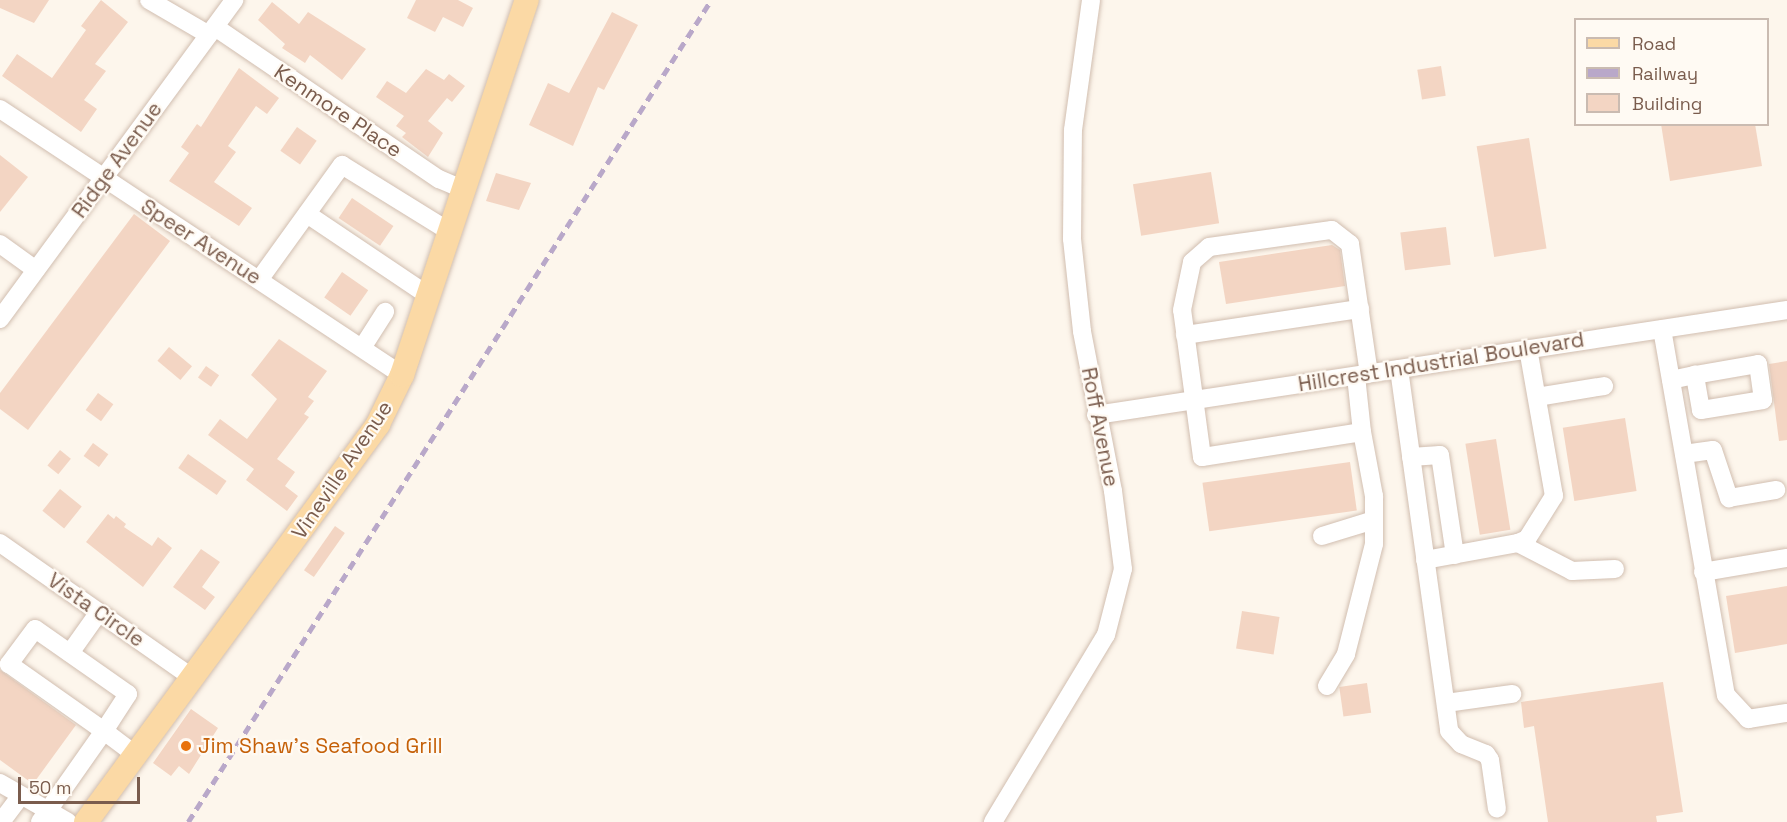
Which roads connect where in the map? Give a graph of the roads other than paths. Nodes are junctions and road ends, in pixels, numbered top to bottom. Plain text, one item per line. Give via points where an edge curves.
1 (149, 0) edge
2 (234, 0) edge
3 (527, 0) edge
4 (1091, 0) edge
5 (212, 31) junction
6 (0, 109) edge
7 (103, 178) junction
8 (465, 190) junction
9 (307, 214) junction
10 (450, 232) junction
11 (0, 244) edge
12 (36, 270) junction
13 (259, 280) junction
14 (429, 296) junction
15 (1360, 309) junction
16 (1787, 310) edge
17 (385, 312) dead end
18 (0, 319) edge
19 (1662, 329) junction
20 (1185, 335) junction
21 (362, 348) junction
22 (1528, 349) junction
23 (1399, 369) junction
24 (402, 375) junction
25 (1362, 375) junction
26 (1695, 375) dead end
27 (1671, 380) junction
28 (1604, 386) dead end
29 (1536, 397) junction
30 (1194, 400) junction
31 (1096, 415) junction
32 (1362, 432) junction
33 (1684, 454) junction
34 (1411, 457) junction
35 (1776, 490) dead end
36 (1374, 519) junction
37 (1322, 536) dead end
38 (0, 543) edge
39 (1518, 543) junction
40 (1455, 555) junction
41 (1787, 558) edge
42 (1425, 560) junction
43 (1615, 569) dead end
44 (1703, 572) junction
45 (99, 612) junction
46 (70, 652) junction
47 (193, 678) junction
48 (1327, 686) dead end
49 (1512, 694) dead end
50 (1446, 704) junction
51 (1787, 713) edge
52 (104, 731) junction
53 (136, 754) junction
54 (0, 783) edge
55 (20, 797) junction
56 (1497, 809) dead end
57 (44, 816) edge
58 (1, 822) edge
59 (68, 822) edge
60 (86, 822) edge
61 (993, 822) edge

1 - 5 street, Kenmore Place
2 - 5 street, Ridge Avenue
3 - 8 main road, Vineville Avenue
4 - 31 street, Roff Avenue via 1073,130 1071,186 1082,331
5 - 7 street, Ridge Avenue
5 - 8 street, Kenmore Place via 439,179
6 - 7 street, Speer Avenue
7 - 12 street, Ridge Avenue
7 - 13 street, Speer Avenue
8 - 10 main road, Vineville Avenue
9 - 10 street via 342,165
9 - 13 street
9 - 14 street
10 - 14 main road, Vineville Avenue
11 - 12 street
12 - 18 street, Ridge Avenue
13 - 21 street, Speer Avenue
14 - 24 main road, Vineville Avenue
15 - 20 street
15 - 20 street via 1350,244 1332,230 1209,247 1192,262 1182,310
15 - 25 street
16 - 19 street, Hillcrest Industrial Boulevard
17 - 21 street
19 - 22 street, Hillcrest Industrial Boulevard
19 - 27 street
20 - 30 street
21 - 24 street, Speer Avenue
22 - 23 street, Hillcrest Industrial Boulevard
22 - 29 street
23 - 25 street, Hillcrest Industrial Boulevard
23 - 34 street
24 - 47 main road, Vineville Avenue via 372,433
25 - 30 street, Hillcrest Industrial Boulevard
25 - 32 street
26 - 27 street
27 - 33 street
28 - 29 street
29 - 39 street via 1554,496 1527,538
30 - 31 street, Hillcrest Industrial Boulevard
30 - 32 street via 1203,457
31 - 61 street, Roff Avenue via 1123,547 1119,597 1106,635
32 - 36 street via 1374,496
33 - 35 street via 1713,450 1729,498
33 - 44 street
34 - 40 street via 1440,455
34 - 42 street
36 - 37 street
36 - 48 street via 1374,544 1346,654
38 - 45 street, Vista Circle
39 - 40 street
39 - 43 street via 1572,571
40 - 42 street
41 - 44 street
42 - 50 street
44 - 51 street via 1726,695 1748,719
45 - 46 street
45 - 47 street, Vista Circle
46 - 52 street via 128,694
46 - 52 street via 35,629 9,664
47 - 53 main road, Vineville Avenue
49 - 50 street
50 - 56 street via 1449,731 1461,744 1490,760
52 - 53 street
52 - 57 street
53 - 60 main road, Vineville Avenue
54 - 55 street
55 - 57 street
55 - 58 street
57 - 59 street

